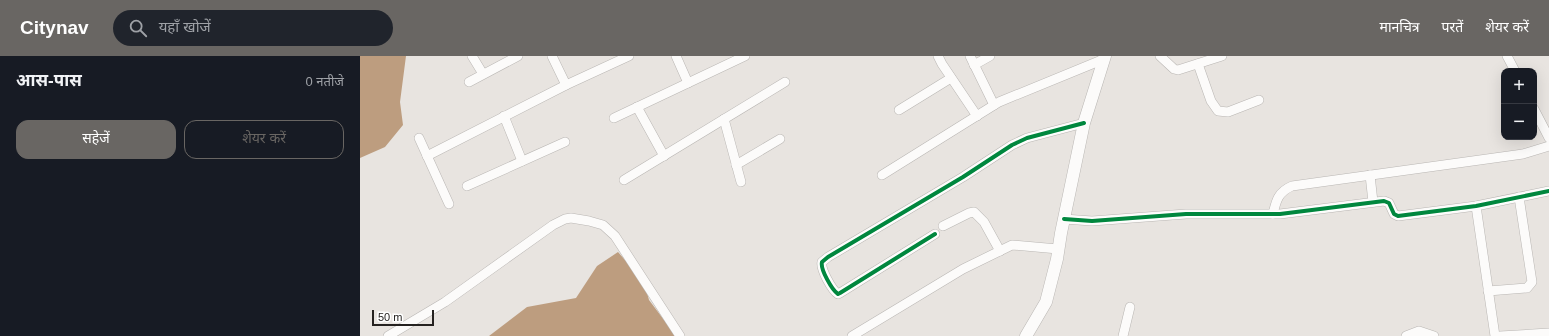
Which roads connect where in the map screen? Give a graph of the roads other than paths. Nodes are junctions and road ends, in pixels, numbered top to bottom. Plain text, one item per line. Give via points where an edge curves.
1 (472, 56) edge
2 (518, 56) edge
3 (552, 56) edge
4 (629, 56) edge
5 (676, 56) edge
6 (745, 56) edge
7 (938, 56) edge
8 (990, 56) edge
9 (1160, 56) edge
10 (1222, 56) edge
11 (1507, 56) edge
12 (1104, 58) edge
13 (972, 60) edge
14 (1198, 64) junction
15 (1513, 68) edge
16 (483, 74) junction
17 (951, 78) junction
18 (470, 82) dead end
19 (785, 82) dead end
20 (688, 83) junction
21 (566, 85) junction
22 (1259, 100) dead end
23 (994, 105) junction
24 (637, 107) junction
25 (899, 110) dead end
26 (1537, 115) edge
27 (504, 116) junction
28 (977, 116) junction
29 (614, 118) dead end
30 (724, 119) junction
31 (1084, 122) junction
32 (418, 138) dead end
33 (1549, 138) edge
34 (780, 139) dead end
35 (565, 142) dead end
36 (1549, 146) edge
37 (427, 156) junction
38 (664, 156) junction
39 (522, 161) junction
40 (736, 165) junction
41 (882, 175) dead end
42 (1370, 175) junction
43 (624, 180) dead end
44 (741, 182) dead end
45 (467, 186) dead end
46 (1549, 191) edge
47 (1519, 197) junction
48 (1373, 202) junction
49 (449, 204) dead end
50 (1476, 206) junction
51 (1273, 214) junction
52 (1064, 219) junction
53 (944, 226) dead end
54 (935, 234) dead end
55 (1058, 249) junction
56 (1000, 251) junction
57 (1488, 291) junction
58 (1130, 307) dead end
59 (1549, 333) edge
60 (388, 336) edge
61 (680, 336) edge
62 (852, 336) edge
63 (1026, 336) edge
64 (1123, 336) edge
65 (1406, 336) edge
66 (1434, 336) edge
67 (1495, 336) edge
68 (1500, 336) edge
69 (1513, 336) edge

1 - 16 street
2 - 16 street
3 - 21 street
4 - 21 street
5 - 20 street
6 - 20 street
7 - 17 street
8 - 13 street
9 - 14 street via 1178,70
10 - 14 street
11 - 15 street
12 - 23 street
12 - 31 street
13 - 23 street
14 - 22 street via 1211,101 1218,112 1228,112
16 - 18 street
17 - 25 street
17 - 28 street
19 - 30 street
20 - 24 street
21 - 27 street
23 - 28 street
24 - 29 street
24 - 38 street
26 - 33 street
27 - 37 street
27 - 39 street
28 - 41 street
30 - 38 street
30 - 40 street
31 - 52 street
31 - 54 street via 1027,138 1012,145 828,257 822,262 822,268 834,291 840,293
32 - 37 street
34 - 40 street
35 - 39 street
36 - 42 street via 1523,154
37 - 49 street
38 - 43 street
39 - 45 street
40 - 44 street
42 - 48 street
42 - 51 street via 1284,189 1276,201
46 - 47 street
47 - 50 street
47 - 57 street via 1532,282 1527,288
48 - 50 street via 1386,201 1398,216
48 - 51 street
50 - 57 street
51 - 52 street via 1186,214 1092,221
52 - 55 street
53 - 56 street via 969,212 974,212 984,222
55 - 56 street via 1012,245
55 - 63 street via 1046,302
56 - 62 street via 963,269
57 - 67 street
58 - 64 street
59 - 69 street
60 - 61 street via 445,302 553,225 571,218 603,225 615,236
65 - 66 street via 1419,331
68 - 69 street

